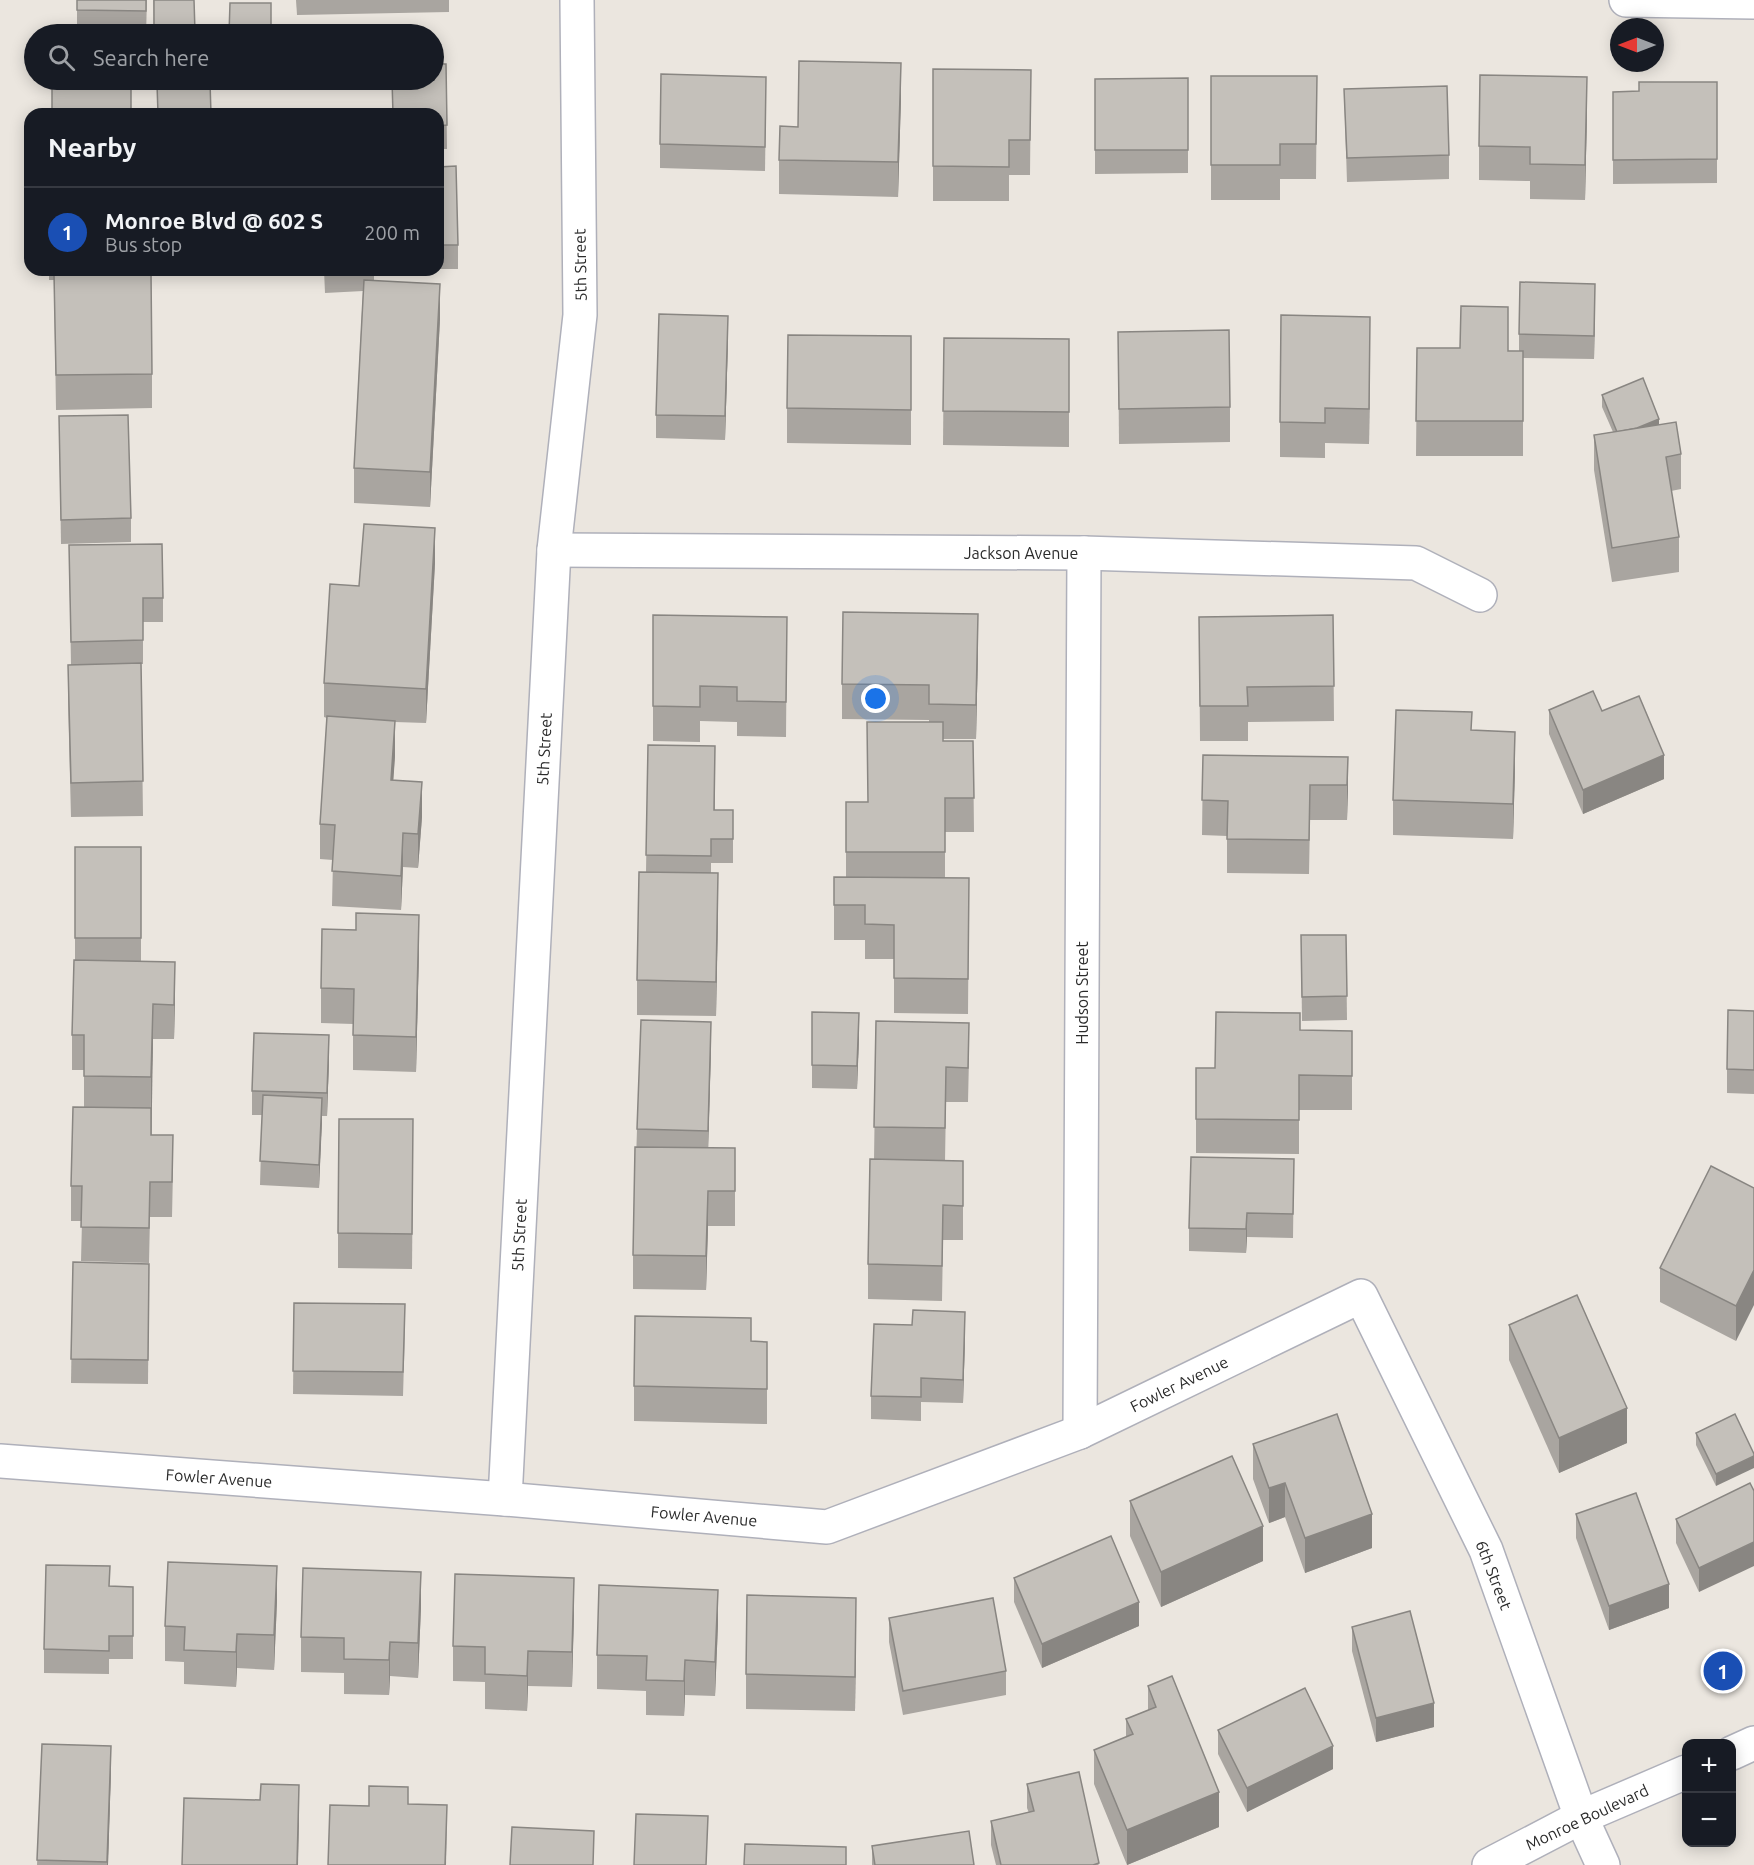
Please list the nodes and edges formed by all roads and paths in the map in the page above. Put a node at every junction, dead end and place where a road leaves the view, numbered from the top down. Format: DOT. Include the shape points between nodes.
graph roads {
  1 [pos="577,0"];
  2 [pos="1626,0"];
  3 [pos="1754,2"];
  4 [pos="554,550"];
  5 [pos="1084,554"];
  6 [pos="1480,595"];
  7 [pos="1361,1296"];
  8 [pos="1080,1432"];
  9 [pos="0,1461"];
  10 [pos="505,1499"];
  11 [pos="1754,1743"];
  12 [pos="1736,1751"];
  13 [pos="1682,1774"];
  14 [pos="1581,1817"];
  15 [pos="1489,1865"];
  16 [pos="1603,1865"];
  1 -- 4 [label="street, 5th Street" via="580,315"];
  2 -- 3 [label="street"];
  4 -- 5 [label="street, Jackson Avenue"];
  4 -- 10 [label="street, 5th Street"];
  5 -- 6 [label="street, Jackson Avenue" via="1416,563"];
  5 -- 8 [label="street, Hudson Street"];
  7 -- 8 [label="street, Fowler Avenue"];
  7 -- 14 [label="street, 6th Street" via="1486,1550"];
  8 -- 10 [label="street, Fowler Avenue" via="827,1527"];
  9 -- 10 [label="street, Fowler Avenue"];
  11 -- 12 [label="street"];
  13 -- 14 [label="street, Monroe Boulevard"];
  14 -- 15 [label="street, Monroe Boulevard"];
  14 -- 16 [label="street, 6th Street"];
}
